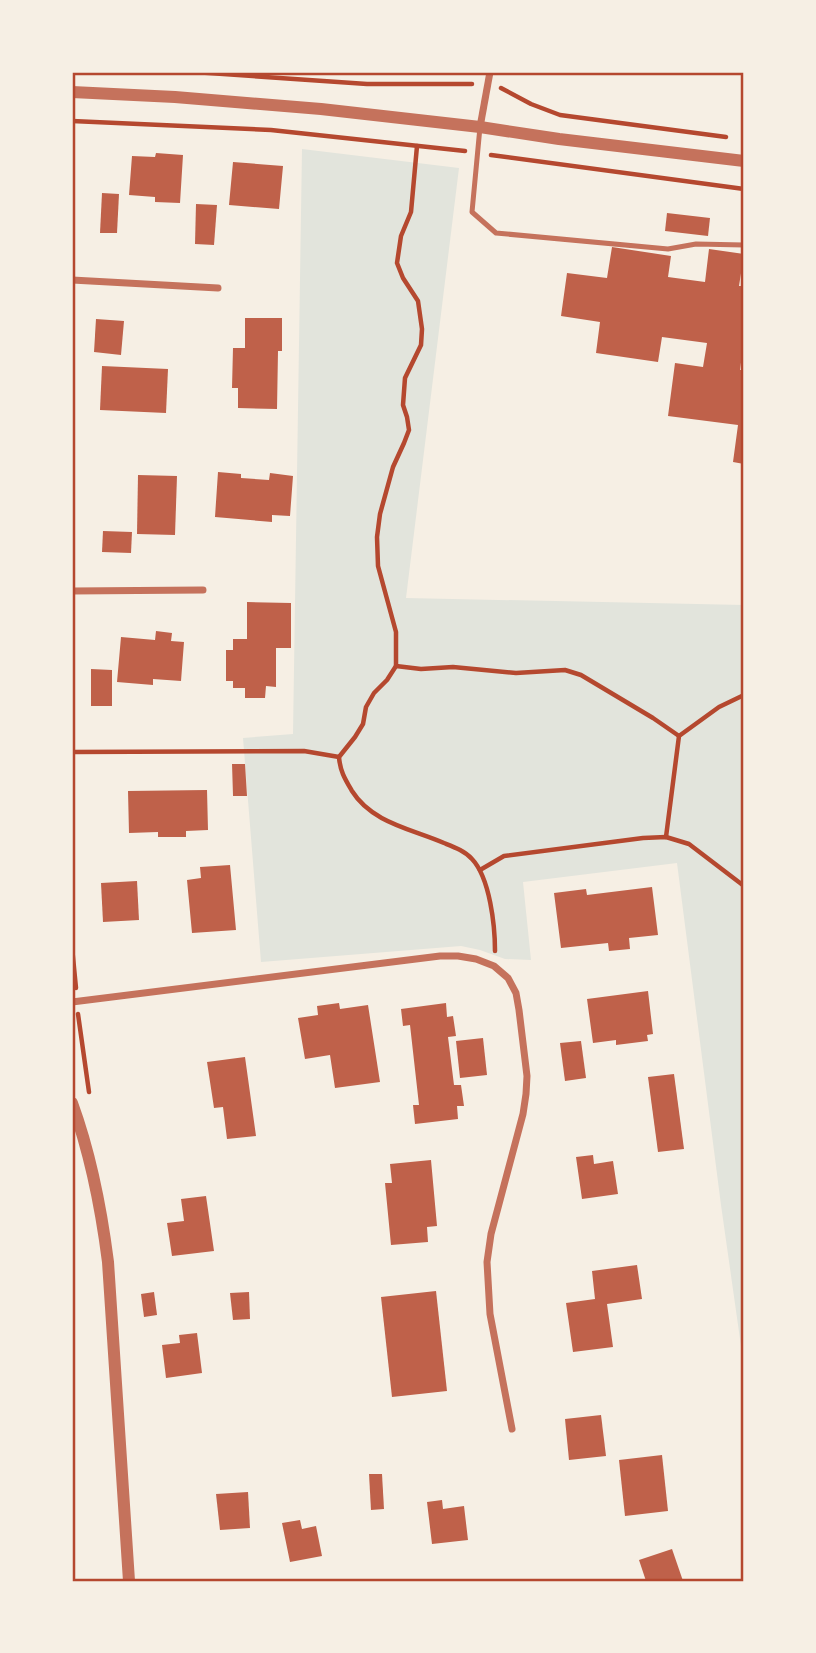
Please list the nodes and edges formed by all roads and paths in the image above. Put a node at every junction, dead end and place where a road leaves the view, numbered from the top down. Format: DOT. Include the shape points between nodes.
graph roads {
  1 [pos="490,72"];
  2 [pos="72,92"];
  3 [pos="72,121"];
  4 [pos="480,127"];
  5 [pos="416,146"];
  6 [pos="478,153"];
  7 [pos="744,161"];
  8 [pos="744,190"];
  9 [pos="744,245"];
  10 [pos="72,279"];
  11 [pos="218,288"];
  12 [pos="203,590"];
  13 [pos="72,591"];
  14 [pos="396,666"];
  15 [pos="744,695"];
  16 [pos="679,736"];
  17 [pos="72,752"];
  18 [pos="339,757"];
  19 [pos="666,837"];
  20 [pos="480,870"];
  21 [pos="744,886"];
  22 [pos="494,966"];
  23 [pos="72,1002"];
  24 [pos="72,1104"];
  25 [pos="512,1429"];
  26 [pos="130,1581"];
  1 -- 4 [label="street"];
  2 -- 4 [label="street" via="321,109"];
  3 -- 5 [label="path" via="271,130"];
  4 -- 6 [label="lane"];
  4 -- 7 [label="street"];
  5 -- 6 [label="path"];
  5 -- 14 [label="path" via="411,212 397,263 418,301 421,345 405,379 408,430 393,467 377,537 379,566 397,632"];
  6 -- 8 [label="path"];
  6 -- 9 [label="lane" via="472,212 496,233 668,249 696,244"];
  10 -- 11 [label="street"];
  12 -- 13 [label="street"];
  14 -- 16 [label="path" via="516,673 565,670"];
  14 -- 18 [label="path" via="374,693 363,724"];
  15 -- 16 [label="path"];
  16 -- 19 [label="path"];
  17 -- 18 [label="path" via="304,751"];
  18 -- 20 [label="path" via="347,783 370,810 406,830 457,848"];
  19 -- 20 [label="path" via="504,856"];
  19 -- 21 [label="path" via="689,844"];
  20 -- 22 [label="path" via="495,939"];
  22 -- 23 [label="street" via="476,959 440,956"];
  22 -- 25 [label="street" via="516,993 527,1076 523,1114 487,1262 490,1314"];
  24 -- 26 [label="street" via="93,1170 108,1262"];
}
